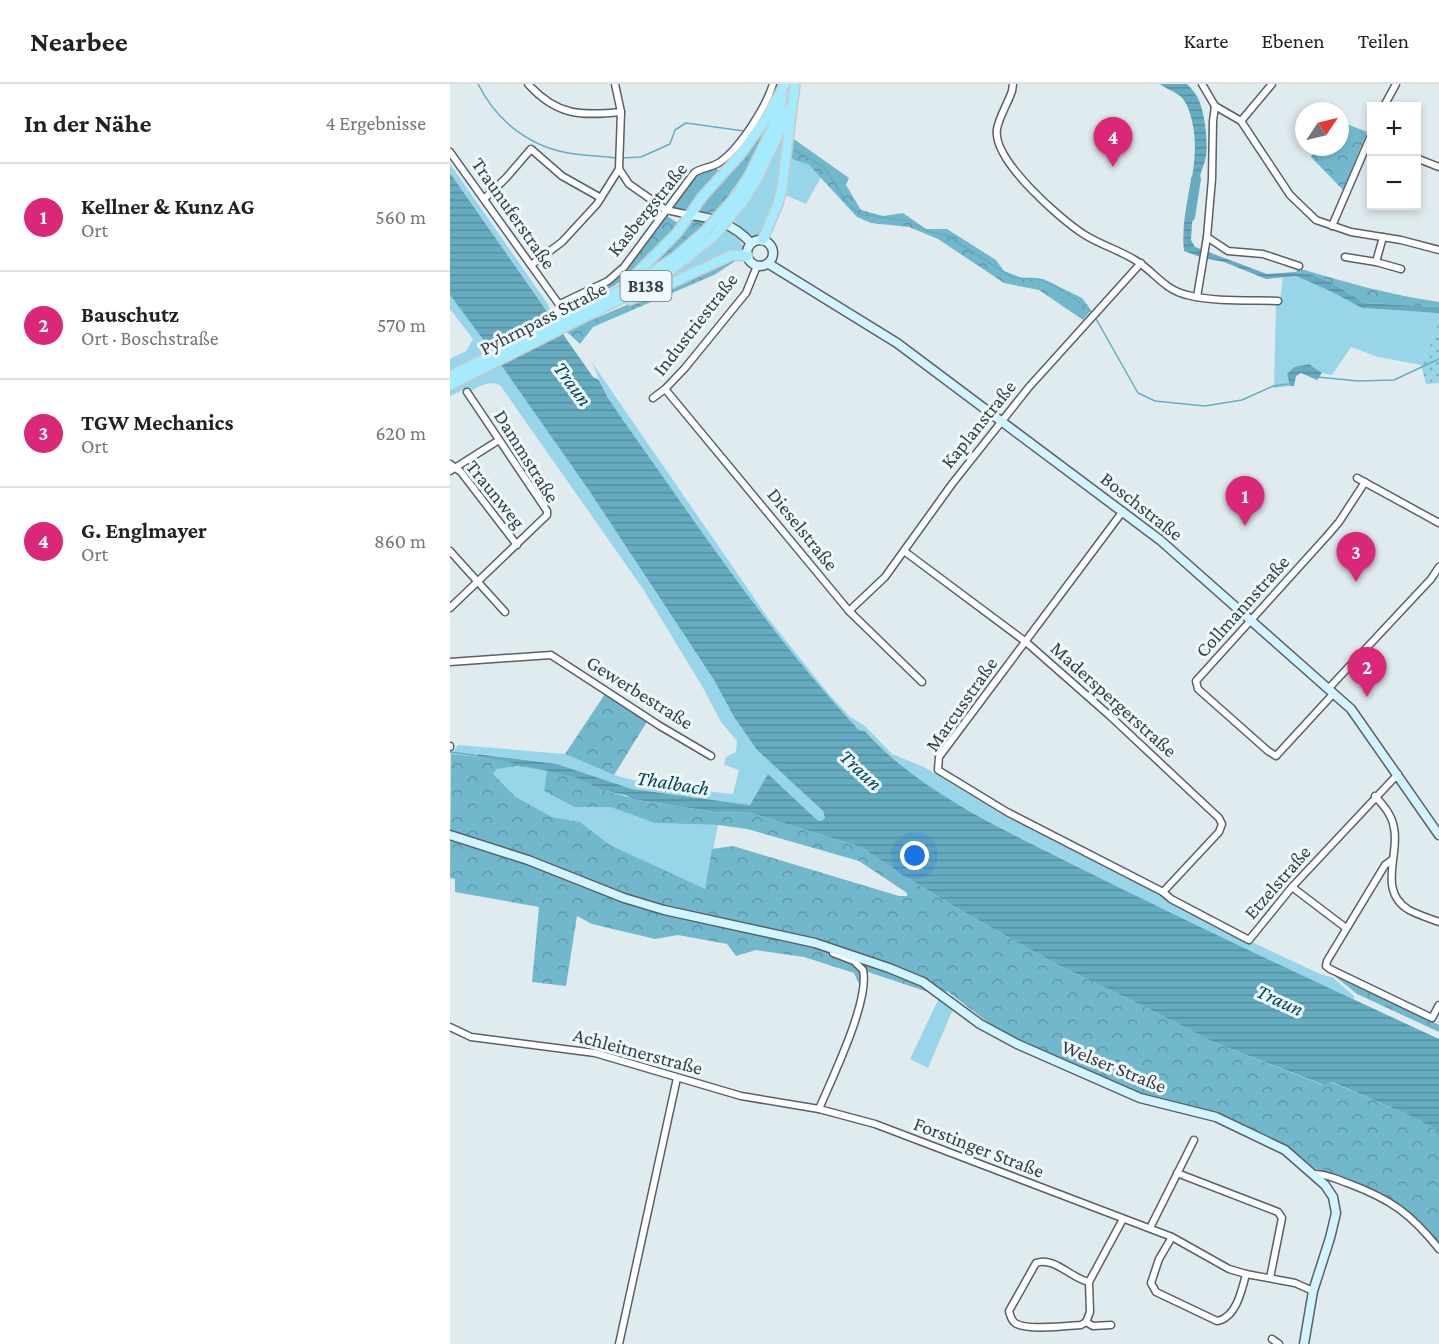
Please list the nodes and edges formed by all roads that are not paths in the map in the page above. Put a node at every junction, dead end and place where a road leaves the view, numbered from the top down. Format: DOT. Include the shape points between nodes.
graph roads {
  1 [pos="528,84"];
  2 [pos="615,84"];
  3 [pos="773,84"];
  4 [pos="785,84"];
  5 [pos="795,84"];
  6 [pos="1013,84"];
  7 [pos="1202,84"];
  8 [pos="1272,84"];
  9 [pos="1396,84"];
  10 [pos="1385,102"];
  11 [pos="1215,106"];
  12 [pos="621,112"];
  13 [pos="1241,121"];
  14 [pos="1367,146"];
  15 [pos="450,152"];
  16 [pos="1421,160"];
  17 [pos="1439,167"];
  18 [pos="619,169"];
  19 [pos="754,176"];
  20 [pos="485,198"];
  21 [pos="601,198"];
  22 [pos="666,210"];
  23 [pos="690,215"];
  24 [pos="1332,226"];
  25 [pos="709,234"];
  26 [pos="1206,237"];
  27 [pos="1383,237"];
  28 [pos="763,239"];
  29 [pos="751,243"];
  30 [pos="1439,250"];
  31 [pos="747,256"];
  32 [pos="1345,257"];
  33 [pos="1376,262"];
  34 [pos="1141,263"];
  35 [pos="769,264"];
  36 [pos="531,265"];
  37 [pos="757,266"];
  38 [pos="1299,266"];
  39 [pos="1401,269"];
  40 [pos="618,291"];
  41 [pos="581,293"];
  42 [pos="1197,297"];
  43 [pos="1278,301"];
  44 [pos="588,316"];
  45 [pos="571,320"];
  46 [pos="481,365"];
  47 [pos="450,376"];
  48 [pos="450,385"];
  49 [pos="665,389"];
  50 [pos="467,392"];
  51 [pos="653,398"];
  52 [pos="1002,421"];
  53 [pos="499,440"];
  54 [pos="452,467"];
  55 [pos="1357,478"];
  56 [pos="1365,482"];
  57 [pos="1123,511"];
  58 [pos="1439,523"];
  59 [pos="517,545"];
  60 [pos="450,551"];
  61 [pos="904,551"];
  62 [pos="1439,567"];
  63 [pos="478,583"];
  64 [pos="450,608"];
  65 [pos="849,611"];
  66 [pos="505,612"];
  67 [pos="1252,620"];
  68 [pos="1026,642"];
  69 [pos="450,662"];
  70 [pos="922,682"];
  71 [pos="1332,691"];
  72 [pos="711,756"];
  73 [pos="1398,774"];
  74 [pos="1375,796"];
  75 [pos="450,835"];
  76 [pos="1439,835"];
  77 [pos="1392,860"];
  78 [pos="1293,887"];
  79 [pos="1163,891"];
  80 [pos="1439,922"];
  81 [pos="1346,928"];
  82 [pos="815,943"];
  83 [pos="1439,1005"];
  84 [pos="450,1027"];
  85 [pos="677,1078"];
  86 [pos="819,1109"];
  87 [pos="1194,1140"];
  88 [pos="1178,1173"];
  89 [pos="1315,1174"];
  90 [pos="1123,1219"];
  91 [pos="1150,1228"];
  92 [pos="1172,1237"];
  93 [pos="1439,1249"];
  94 [pos="1246,1274"];
  95 [pos="1270,1278"];
  96 [pos="1089,1282"];
  97 [pos="1313,1291"];
  98 [pos="1089,1314"];
  99 [pos="1086,1322"];
  100 [pos="1100,1324"];
  101 [pos="1112,1324"];
  102 [pos="1272,1339"];
  103 [pos="619,1344"];
  104 [pos="1279,1344"];
  105 [pos="1304,1344"];
  1 -- 12 [label="street" via="541,98 562,110 583,114"];
  2 -- 12 [label="street"];
  3 -- 22 [label="street, Kasbergstraße" via="746,135 721,162 694,173"];
  4 -- 19 [label="main road, Pyhrnpass Straße / B138"];
  4 -- 23 [label="main road" via="753,138"];
  5 -- 19 [label="main road, Pyhrnpass Straße / B138" via="784,122"];
  5 -- 28 [label="main road" via="782,188"];
  6 -- 34 [label="street" via="997,130 1005,156 1040,199 1069,224 1106,248"];
  7 -- 11 [label="street"];
  8 -- 13 [label="street"];
  9 -- 10 [label="street"];
  11 -- 13 [label="street"];
  11 -- 26 [label="street"];
  12 -- 18 [label="street"];
  13 -- 24 [label="street" via="1290,195 1316,220"];
  14 -- 24 [label="street"];
  15 -- 20 [label="street, Traunuferstraße"];
  16 -- 17 [label="street"];
  18 -- 21 [label="street"];
  18 -- 22 [label="street" via="629,184"];
  19 -- 25 [label="main road, Pyhrnpass Straße / B138, bridge"];
  20 -- 21 [label="street" via="531,149 562,176"];
  20 -- 36 [label="street, Traunuferstraße"];
  21 -- 36 [label="street" via="562,243"];
  22 -- 23 [label="street"];
  22 -- 41 [label="street, Kasbergstraße" via="624,267 608,281"];
  23 -- 29 [label="main road" via="722,221"];
  23 -- 40 [label="main road" via="662,251"];
  24 -- 27 [label="street"];
  25 -- 40 [label="main road, Pyhrnpass Straße / B138"];
  25 -- 44 [label="main road, Pyhrnpass Straße / B138" via="658,280"];
  26 -- 38 [label="street" via="1228,251 1263,254"];
  26 -- 42 [label="street"];
  27 -- 30 [label="street"];
  27 -- 33 [label="street"];
  28 -- 29 [label="main road"];
  28 -- 35 [label="main road" via="774,251"];
  29 -- 31 [label="main road"];
  31 -- 37 [label="main road"];
  31 -- 44 [label="main road" via="732,255"];
  32 -- 33 [label="street"];
  33 -- 39 [label="street"];
  34 -- 42 [label="street" via="1171,290"];
  34 -- 52 [label="street, Kaplanstraße"];
  35 -- 37 [label="main road"];
  35 -- 52 [label="main road, Boschstraße" via="897,344"];
  36 -- 41 [label="street, Traunuferstraße" via="558,303"];
  37 -- 49 [label="street, Industriestraße" via="746,294"];
  40 -- 45 [label="main road, Pyhrnpass Straße / B138"];
  42 -- 43 [label="street"];
  44 -- 45 [label="main road, Pyhrnpass Straße / B138"];
  45 -- 46 [label="main road, Pyhrnpass Straße / B138"];
  46 -- 47 [label="main road, Pyhrnpass Straße / B138"];
  46 -- 48 [label="main road, Pyhrnpass Straße / B138"];
  49 -- 51 [label="street, Industriestraße"];
  49 -- 65 [label="street, Dieselstraße"];
  50 -- 53 [label="street, Dammstraße"];
  52 -- 57 [label="main road, Boschstraße"];
  52 -- 61 [label="street, Kaplanstraße"];
  53 -- 54 [label="street"];
  53 -- 59 [label="street, Dammstraße" via="547,511"];
  54 -- 59 [label="street, Traunweg" via="461,472"];
  55 -- 56 [label="street"];
  56 -- 58 [label="street"];
  56 -- 67 [label="street, Collmannstraße" via="1339,522"];
  57 -- 67 [label="main road, Boschstraße"];
  57 -- 68 [label="street, Marcusstraße"];
  59 -- 63 [label="street, Dammstraße"];
  60 -- 63 [label="street"];
  61 -- 65 [label="street, Kaplanstraße" via="885,577"];
  61 -- 68 [label="street, Maderspergerstraße"];
  62 -- 71 [label="street"];
  63 -- 64 [label="street, Dammstraße"];
  63 -- 66 [label="street"];
  65 -- 70 [label="street, Dieselstraße"];
  67 -- 71 [label="main road, Boschstraße"];
  67 -- 71 [label="street, Collmannstraße" via="1196,681 1198,689 1250,736 1276,756"];
  68 -- 79 [label="street, Maderspergerstraße" via="1219,818 1219,832"];
  68 -- 79 [label="street, Marcusstraße" via="966,716 939,757 938,770 1007,812"];
  69 -- 72 [label="street, Gewerbestraße" via="551,655"];
  71 -- 73 [label="main road, Boschstraße" via="1352,709"];
  73 -- 74 [label="street, Etzelstraße"];
  73 -- 76 [label="main road, Boschstraße"];
  74 -- 77 [label="street" via="1389,812 1394,826"];
  74 -- 78 [label="street, Etzelstraße"];
  75 -- 82 [label="main road, Welser Straße" via="664,910"];
  77 -- 80 [label="street" via="1392,886 1402,904"];
  77 -- 81 [label="street"];
  78 -- 79 [label="street, Etzelstraße" via="1250,940 1171,899"];
  78 -- 81 [label="street"];
  81 -- 83 [label="street" via="1326,966 1432,1018"];
  82 -- 86 [label="street" via="854,962 865,978 848,1041"];
  82 -- 89 [label="main road, Welser Straße" via="923,982 996,1034 1140,1098 1229,1122 1285,1150"];
  84 -- 85 [label="street, Achleitnerstraße" via="471,1037 595,1053"];
  85 -- 86 [label="street, Achleitnerstraße" via="741,1096"];
  85 -- 103 [label="street"];
  86 -- 90 [label="street, Forstinger Straße" via="875,1124"];
  87 -- 88 [label="street"];
  88 -- 91 [label="street"];
  88 -- 95 [label="street" via="1278,1212 1282,1218"];
  89 -- 93 [label="street" via="1372,1192 1394,1204"];
  89 -- 97 [label="main road, Welser Straße" via="1329,1191 1336,1213"];
  90 -- 91 [label="street, Forstinger Straße"];
  90 -- 96 [label="street"];
  91 -- 92 [label="street, Forstinger Straße"];
  92 -- 94 [label="street, Forstinger Straße" via="1229,1269"];
  92 -- 94 [label="street" via="1154,1272 1151,1283 1156,1292 1217,1321 1224,1320 1241,1294"];
  94 -- 95 [label="street, Forstinger Straße"];
  95 -- 97 [label="street, Forstinger Straße"];
  96 -- 98 [label="street"];
  96 -- 99 [label="street" via="1049,1262 1036,1263 1010,1311 1015,1324 1026,1326"];
  97 -- 105 [label="main road, Welser Straße"];
  98 -- 99 [label="street"];
  98 -- 100 [label="street"];
  99 -- 100 [label="street"];
  100 -- 101 [label="street"];
  102 -- 104 [label="street"];
}
